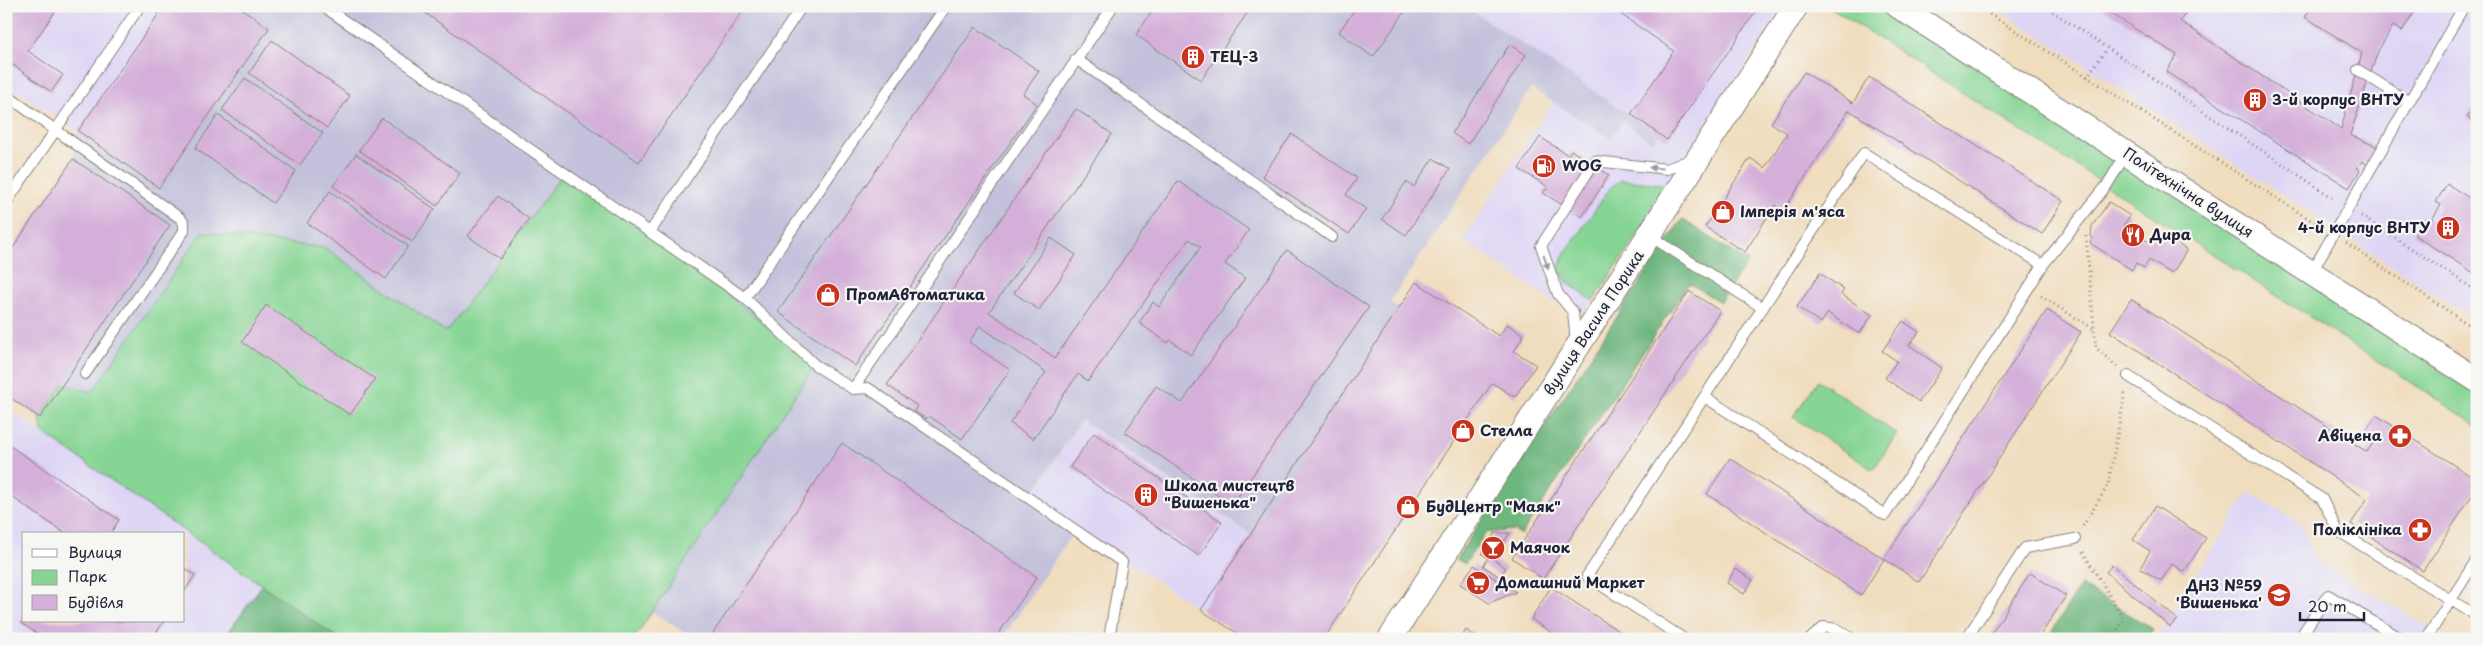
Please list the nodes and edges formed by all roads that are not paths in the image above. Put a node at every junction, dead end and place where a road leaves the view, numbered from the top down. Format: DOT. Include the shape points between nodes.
graph roads {
  1 [pos="140,6"];
  2 [pos="323,6"];
  3 [pos="802,6"];
  4 [pos="946,6"];
  5 [pos="1113,6"];
  6 [pos="1796,6"];
  7 [pos="1898,6"];
  8 [pos="2464,6"];
  9 [pos="1076,60"];
  10 [pos="2358,70"];
  11 [pos="6,96"];
  12 [pos="2409,102"];
  13 [pos="56,130"];
  14 [pos="2126,154"];
  15 [pos="1702,155"];
  16 [pos="6,203"];
  17 [pos="650,232"];
  18 [pos="1650,236"];
  19 [pos="1332,237"];
  20 [pos="2043,265"];
  21 [pos="2310,273"];
  22 [pos="745,298"];
  23 [pos="1763,308"];
  24 [pos="1576,350"];
  25 [pos="85,374"];
  26 [pos="2128,376"];
  27 [pos="2477,380"];
  28 [pos="853,389"];
  29 [pos="1705,397"];
  30 [pos="2075,539"];
  31 [pos="2477,559"];
  32 [pos="2451,599"];
  33 [pos="2477,616"];
  34 [pos="1109,639"];
  35 [pos="1390,639"];
  36 [pos="1684,639"];
  37 [pos="1810,639"];
  38 [pos="1852,639"];
  39 [pos="1966,639"];
  40 [pos="2300,639"];
  41 [pos="2402,639"];
  42 [pos="2426,639"];
  1 -- 13 [label="lane"];
  2 -- 17 [label="lane"];
  3 -- 17 [label="lane"];
  4 -- 22 [label="lane"];
  5 -- 9 [label="lane"];
  6 -- 15 [label="street, вулиця Василя Порика"];
  7 -- 14 [label="street, Політехнічна вулиця"];
  8 -- 12 [label="lane"];
  9 -- 19 [label="lane"];
  9 -- 28 [label="lane"];
  10 -- 12 [label="lane"];
  11 -- 13 [label="lane"];
  12 -- 21 [label="lane"];
  13 -- 16 [label="lane"];
  13 -- 25 [label="lane" via="184,223 184,231"];
  14 -- 20 [label="lane" via="2107,185"];
  14 -- 21 [label="street, Політехнічна вулиця"];
  15 -- 18 [label="street, вулиця Василя Порика"];
  15 -- 24 [label="lane, one-way" via="1667,169 1595,161 1540,246 1558,294 1573,312"];
  17 -- 22 [label="lane"];
  18 -- 23 [label="lane"];
  18 -- 24 [label="street, вулиця Василя Порика"];
  20 -- 23 [label="lane" via="1864,153"];
  20 -- 29 [label="lane" via="1885,515"];
  21 -- 27 [label="street, Політехнічна вулиця"];
  22 -- 28 [label="lane" via="815,366"];
  23 -- 29 [label="lane"];
  24 -- 35 [label="street, вулиця Василя Порика"];
  26 -- 32 [label="lane" via="2322,499 2338,531"];
  28 -- 34 [label="lane" via="868,388 1122,562"];
  29 -- 36 [label="lane" via="1587,576"];
  30 -- 39 [label="lane" via="2025,548"];
  31 -- 32 [label="lane"];
  32 -- 33 [label="lane"];
  32 -- 42 [label="lane"];
  37 -- 38 [label="lane" via="1824,627 1837,629"];
  40 -- 41 [label="lane" via="2328,595"];
}
